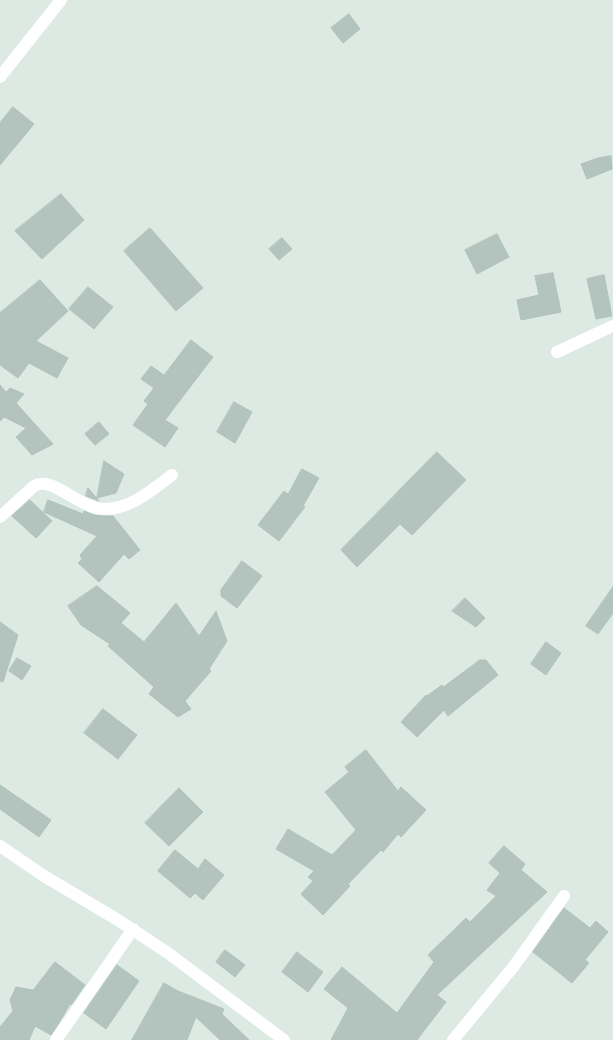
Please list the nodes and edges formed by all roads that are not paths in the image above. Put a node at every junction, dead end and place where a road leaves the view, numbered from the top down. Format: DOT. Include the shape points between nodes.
graph roads {
  1 [pos="60,0"];
  2 [pos="0,77"];
  3 [pos="613,326"];
  4 [pos="557,352"];
  5 [pos="172,475"];
  6 [pos="0,517"];
  7 [pos="0,846"];
  8 [pos="564,896"];
  9 [pos="133,929"];
  10 [pos="56,1040"];
  11 [pos="284,1040"];
  12 [pos="454,1040"];
  1 -- 2 [label="street"];
  3 -- 4 [label="street"];
  5 -- 6 [label="street" via="146,495 132,502 104,509 85,504 50,484 39,483"];
  7 -- 9 [label="street" via="44,876"];
  8 -- 12 [label="street" via="514,966"];
  9 -- 10 [label="street"];
  9 -- 11 [label="street"];
}
